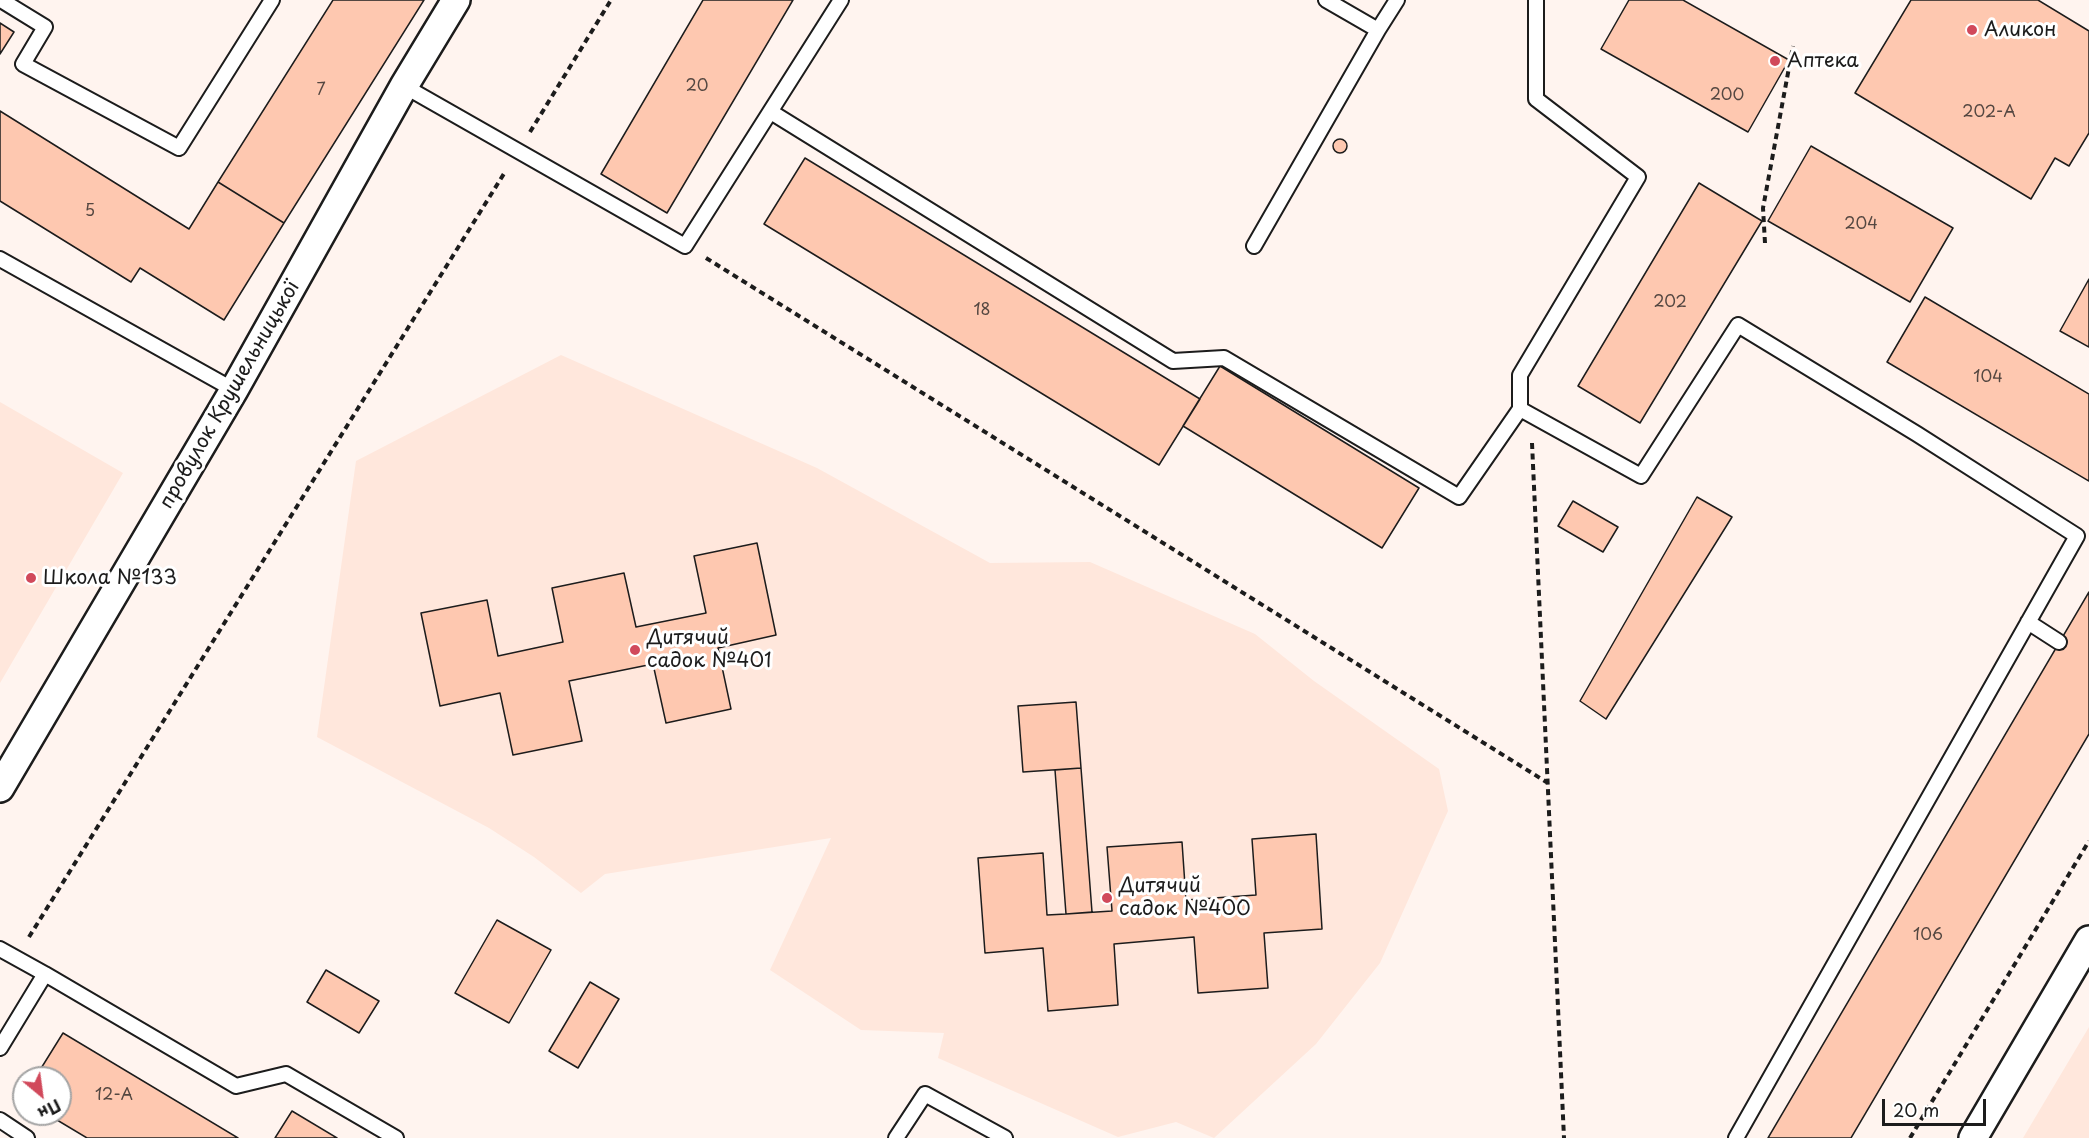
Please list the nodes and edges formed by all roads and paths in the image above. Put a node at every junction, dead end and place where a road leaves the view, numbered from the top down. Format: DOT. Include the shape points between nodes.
graph roads {
  1 [pos="1,0"];
  2 [pos="272,0"];
  3 [pos="456,0"];
  4 [pos="611,0"];
  5 [pos="841,0"];
  6 [pos="1326,0"];
  7 [pos="1397,0"];
  8 [pos="1536,0"];
  9 [pos="1378,30"];
  10 [pos="1793,46"];
  11 [pos="404,86"];
  12 [pos="771,112"];
  13 [pos="518,151"];
  14 [pos="1765,243"];
  15 [pos="685,246"];
  16 [pos="1254,246"];
  17 [pos="0,259"];
  18 [pos="234,390"];
  19 [pos="1525,412"];
  20 [pos="2028,621"];
  21 [pos="2059,642"];
  22 [pos="1548,783"];
  23 [pos="0,788"];
  24 [pos="2089,841"];
  25 [pos="2089,940"];
  26 [pos="0,949"];
  27 [pos="16,957"];
  28 [pos="45,974"];
  29 [pos="0,1048"];
  30 [pos="0,1120"];
  31 [pos="27,1138"];
  32 [pos="396,1138"];
  33 [pos="896,1138"];
  34 [pos="1005,1138"];
  35 [pos="1564,1138"];
  36 [pos="1736,1138"];
  37 [pos="1910,1138"];
  38 [pos="1973,1138"];
  1 -- 2 [label="lane" via="45,27 23,64 179,148"];
  3 -- 11 [label="street, провулок Крушельницької"];
  4 -- 13 [label="path"];
  5 -- 12 [label="lane"];
  6 -- 9 [label="lane"];
  7 -- 9 [label="lane"];
  8 -- 19 [label="lane" via="1536,99 1638,177 1520,375"];
  9 -- 16 [label="lane"];
  10 -- 14 [label="path" via="1763,208"];
  11 -- 13 [label="lane"];
  11 -- 18 [label="street, провулок Крушельницької"];
  12 -- 15 [label="lane"];
  12 -- 19 [label="lane" via="1173,361 1224,358 1459,497"];
  13 -- 15 [label="lane"];
  13 -- 27 [label="path"];
  15 -- 22 [label="path"];
  17 -- 18 [label="lane"];
  18 -- 23 [label="street, провулок Крушельницької"];
  19 -- 20 [label="lane" via="1641,476 1738,325 2077,536"];
  19 -- 22 [label="path"];
  20 -- 21 [label="lane"];
  20 -- 36 [label="lane"];
  22 -- 35 [label="path"];
  24 -- 37 [label="path"];
  25 -- 38 [label="street"];
  26 -- 27 [label="lane"];
  27 -- 28 [label="lane"];
  28 -- 29 [label="lane"];
  28 -- 32 [label="lane" via="236,1086 286,1074"];
  30 -- 31 [label="lane"];
  33 -- 34 [label="lane" via="925,1094"];
}
